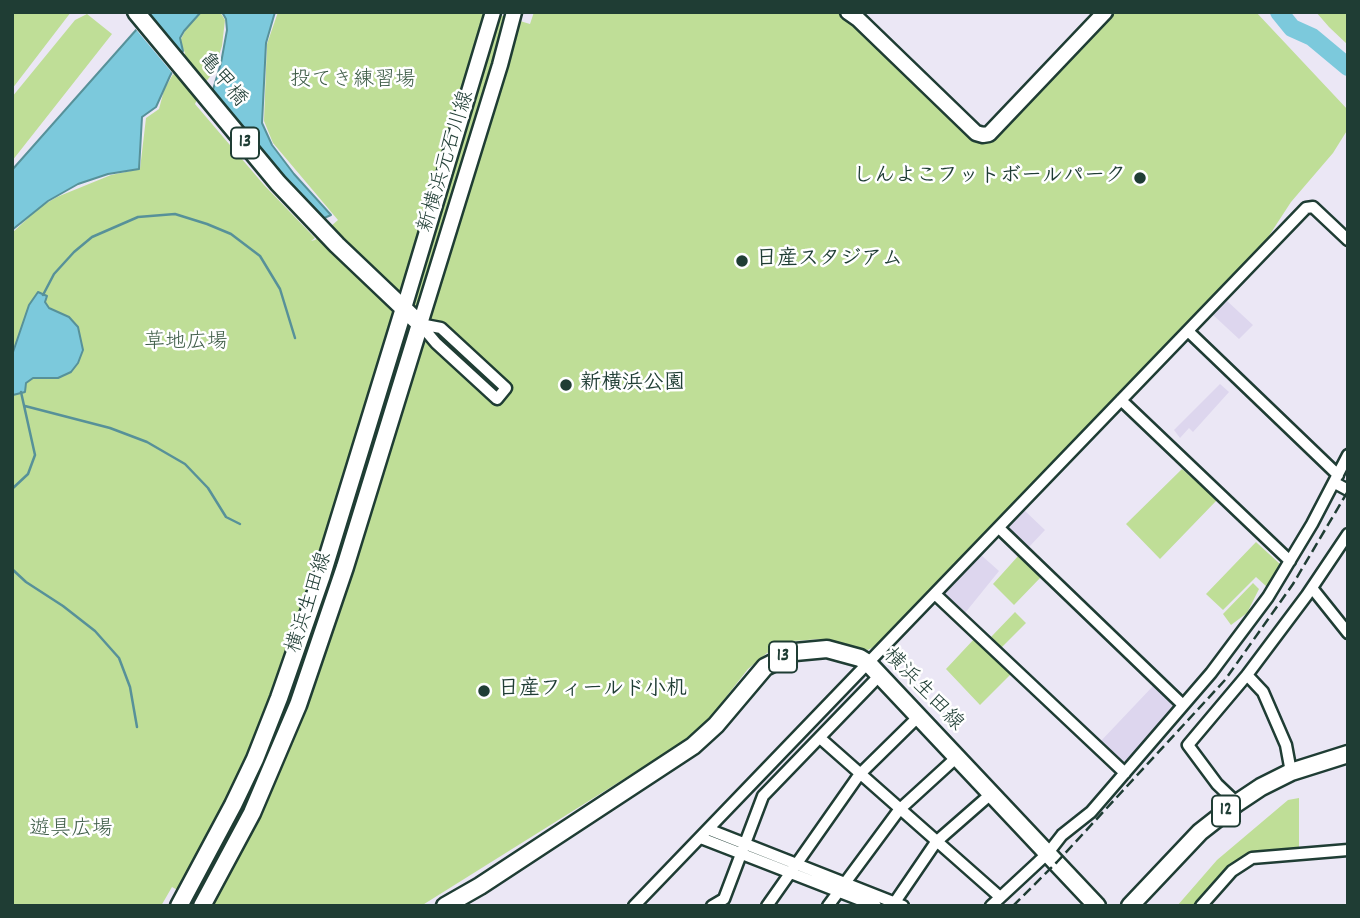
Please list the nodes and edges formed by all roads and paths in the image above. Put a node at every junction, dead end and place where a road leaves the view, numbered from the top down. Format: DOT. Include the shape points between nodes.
graph roads {
  1 [pos="136,12"];
  2 [pos="493,12"];
  3 [pos="514,12"];
  4 [pos="848,12"];
  5 [pos="1105,12"];
  6 [pos="1348,240"];
  7 [pos="404,308"];
  8 [pos="421,324"];
  9 [pos="1188,331"];
  10 [pos="1121,400"];
  11 [pos="1348,455"];
  12 [pos="1336,479"];
  13 [pos="1348,490"];
  14 [pos="999,528"];
  15 [pos="1348,534"];
  16 [pos="1290,561"];
  17 [pos="1312,588"];
  18 [pos="936,595"];
  19 [pos="1348,633"];
  20 [pos="868,663"];
  21 [pos="880,675"];
  22 [pos="1247,675"];
  23 [pos="1183,705"];
  24 [pos="919,716"];
  25 [pos="820,737"];
  26 [pos="1347,755"];
  27 [pos="957,757"];
  28 [pos="1291,772"];
  29 [pos="1125,774"];
  30 [pos="859,775"];
  31 [pos="992,793"];
  32 [pos="1237,803"];
  33 [pos="899,810"];
  34 [pos="709,830"];
  35 [pos="701,838"];
  36 [pos="936,842"];
  37 [pos="743,849"];
  38 [pos="1348,850"];
  39 [pos="1048,853"];
  40 [pos="793,868"];
  41 [pos="842,887"];
  42 [pos="1000,897"];
  43 [pos="727,902"];
  44 [pos="455,904"];
  45 [pos="897,905"];
  46 [pos="179,906"];
  47 [pos="202,906"];
  48 [pos="634,906"];
  49 [pos="712,906"];
  50 [pos="767,906"];
  51 [pos="828,906"];
  52 [pos="876,906"];
  53 [pos="991,906"];
  54 [pos="1097,906"];
  55 [pos="1130,906"];
  56 [pos="1201,906"];
  1 -- 7 [label="main road, 亀甲橋 / 13" via="278,183"];
  2 -- 7 [label="street, 新横浜元石川線"];
  3 -- 8 [label="street, 新横浜元石川線"];
  4 -- 5 [label="street" via="983,135 989,134"];
  6 -- 9 [label="street" via="1313,207 1306,208"];
  7 -- 8 [label="main road, 13"];
  7 -- 46 [label="main road, 横浜生田線" via="279,698 233,806"];
  8 -- 8 [label="street" via="441,328 506,388 497,398"];
  8 -- 47 [label="main road, 横浜生田線" via="298,705 252,813"];
  9 -- 10 [label="street"];
  9 -- 12 [label="street"];
  10 -- 14 [label="street"];
  10 -- 16 [label="street"];
  11 -- 12 [label="street"];
  12 -- 13 [label="street"];
  12 -- 16 [label="street"];
  14 -- 18 [label="street"];
  14 -- 23 [label="street"];
  15 -- 17 [label="street"];
  16 -- 23 [label="street" via="1247,626"];
  17 -- 19 [label="street"];
  17 -- 22 [label="street"];
  18 -- 20 [label="street"];
  18 -- 29 [label="street"];
  20 -- 21 [label="main road, 横浜生田線 / 13"];
  20 -- 34 [label="street"];
  20 -- 44 [label="main road, 横浜生田線 / 13" via="827,649 779,658 753,679 693,746"];
  21 -- 24 [label="main road, 横浜生田線 / 13"];
  21 -- 25 [label="street"];
  22 -- 28 [label="street" via="1263,692 1286,745"];
  22 -- 32 [label="street" via="1188,745"];
  23 -- 29 [label="street"];
  24 -- 27 [label="main road, 横浜生田線 / 13"];
  24 -- 30 [label="street"];
  25 -- 30 [label="street"];
  25 -- 37 [label="street" via="763,796"];
  26 -- 28 [label="main road, 12"];
  27 -- 31 [label="main road, 横浜生田線 / 13"];
  27 -- 33 [label="street"];
  28 -- 32 [label="main road, 12"];
  29 -- 39 [label="street"];
  30 -- 33 [label="street"];
  30 -- 40 [label="street"];
  31 -- 36 [label="street"];
  31 -- 39 [label="main road, 横浜生田線 / 13"];
  32 -- 55 [label="main road, 12" via="1200,832"];
  33 -- 36 [label="street"];
  33 -- 41 [label="street"];
  34 -- 35 [label="street"];
  34 -- 37 [label="street"];
  35 -- 37 [label="street"];
  35 -- 48 [label="street"];
  36 -- 42 [label="street"];
  36 -- 45 [label="street"];
  37 -- 40 [label="street"];
  37 -- 43 [label="street"];
  38 -- 56 [label="street" via="1252,858 1232,871"];
  39 -- 42 [label="street"];
  39 -- 54 [label="main road, 横浜生田線 / 13"];
  40 -- 41 [label="street"];
  40 -- 50 [label="street"];
  41 -- 45 [label="street"];
  41 -- 51 [label="street"];
  41 -- 52 [label="street"];
  42 -- 53 [label="street"];
  43 -- 49 [label="street"];
}
